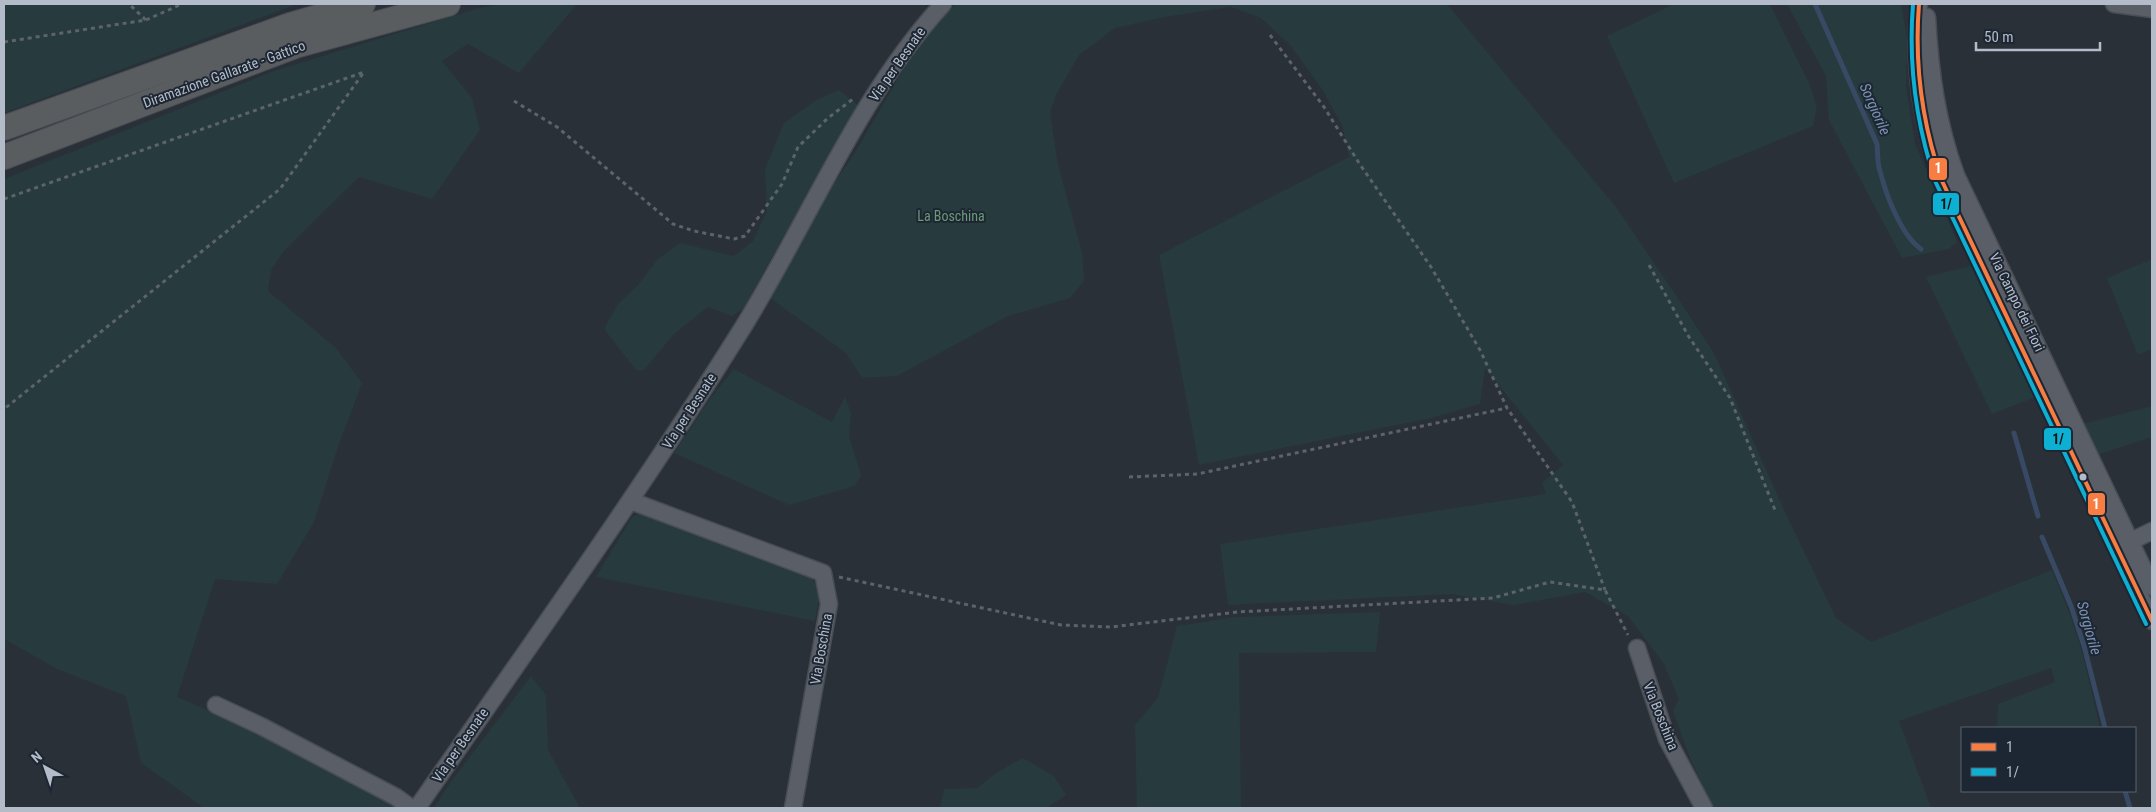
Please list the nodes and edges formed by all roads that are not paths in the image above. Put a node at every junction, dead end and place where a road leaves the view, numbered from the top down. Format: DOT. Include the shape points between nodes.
graph roads {
  1 [pos="363,4"];
  2 [pos="448,4"];
  3 [pos="943,4"];
  4 [pos="1919,4"];
  5 [pos="1926,4"];
  6 [pos="2114,4"];
  7 [pos="2152,9"];
  8 [pos="4,128"];
  9 [pos="4,157"];
  10 [pos="631,502"];
  11 [pos="2152,531"];
  12 [pos="2125,545"];
  13 [pos="2152,587"];
  14 [pos="2152,621"];
  15 [pos="1637,648"];
  16 [pos="216,705"];
  17 [pos="411,808"];
  18 [pos="416,808"];
  19 [pos="793,808"];
  20 [pos="1704,808"];
  1 -- 8 [label="highway, Diramazione Gallarate - Gattico" via="290,25"];
  2 -- 9 [label="highway, Diramazione Gallarate - Gattico" via="295,46"];
  3 -- 10 [label="street, Via per Besnate" via="923,26 874,97 742,330"];
  4 -- 12 [label="street, Via Campo dei Fiori" via="1918,93 1929,147"];
  5 -- 12 [label="street, Via Campo dei Fiori" via="1933,91 1944,142 1956,175"];
  6 -- 7 [label="street"];
  10 -- 18 [label="street, Via per Besnate"];
  10 -- 19 [label="street, Via Boschina" via="823,574 829,604"];
  11 -- 12 [label="street"];
  12 -- 13 [label="street, Via Campo dei Fiori"];
  12 -- 14 [label="street, Via Campo dei Fiori"];
  15 -- 20 [label="street, Via Boschina" via="1667,739"];
  16 -- 17 [label="street" via="396,797"];
}
